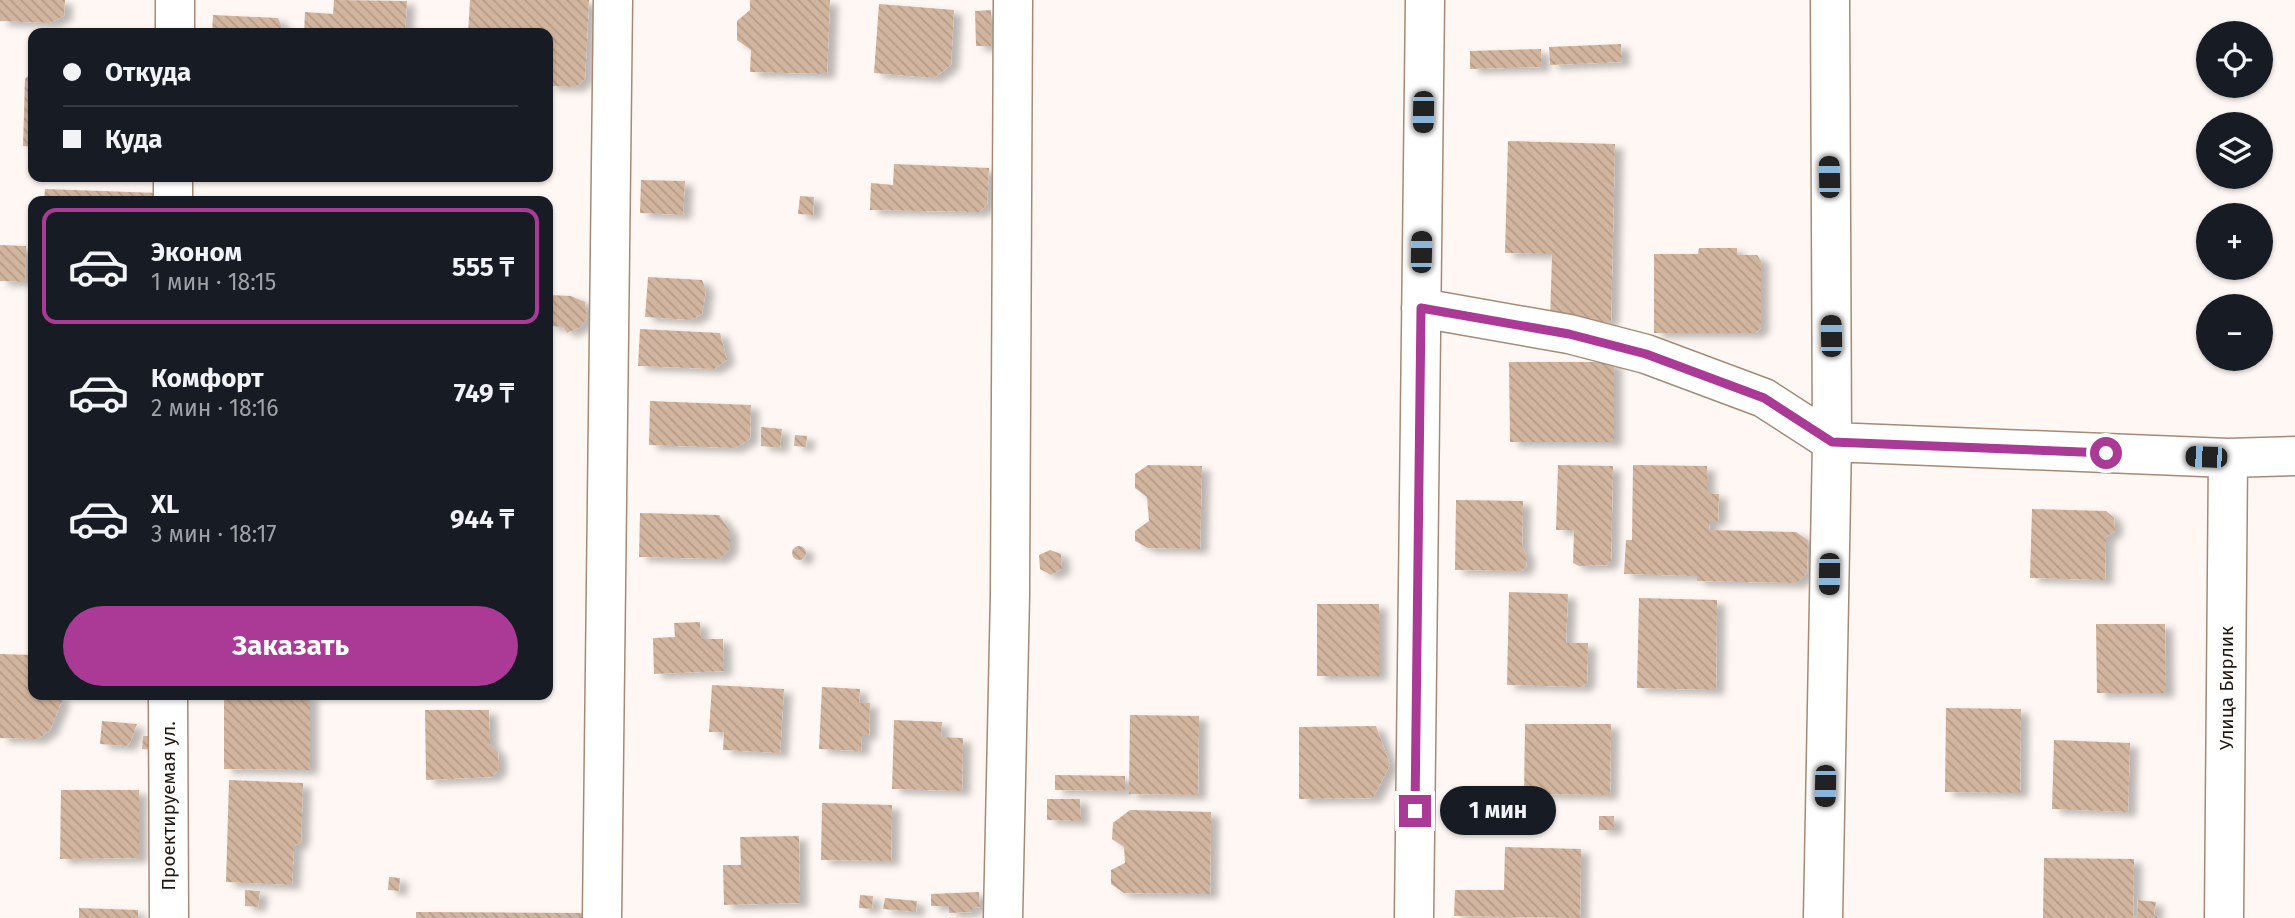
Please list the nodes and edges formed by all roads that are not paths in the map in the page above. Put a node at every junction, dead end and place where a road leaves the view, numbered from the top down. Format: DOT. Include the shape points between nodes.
graph roads {
  1 [pos="175,0"];
  2 [pos="613,0"];
  3 [pos="1013,0"];
  4 [pos="1425,0"];
  5 [pos="1830,0"];
  6 [pos="175,28"];
  7 [pos="1421,308"];
  8 [pos="1832,442"];
  9 [pos="2295,456"];
  10 [pos="2228,458"];
  11 [pos="168,700"];
  12 [pos="169,918"];
  13 [pos="602,918"];
  14 [pos="1003,918"];
  15 [pos="1414,918"];
  16 [pos="1823,918"];
  17 [pos="2224,918"];
  1 -- 6 [label="street"];
  2 -- 13 [label="street"];
  3 -- 14 [label="street"];
  4 -- 7 [label="street"];
  5 -- 8 [label="street"];
  7 -- 8 [label="street" via="1569,334 1646,354 1764,398"];
  7 -- 15 [label="street"];
  8 -- 10 [label="street"];
  8 -- 16 [label="street"];
  9 -- 10 [label="street"];
  10 -- 17 [label="street, Улица Бирлик"];
  11 -- 12 [label="street, Проектируемая ул."];
}
